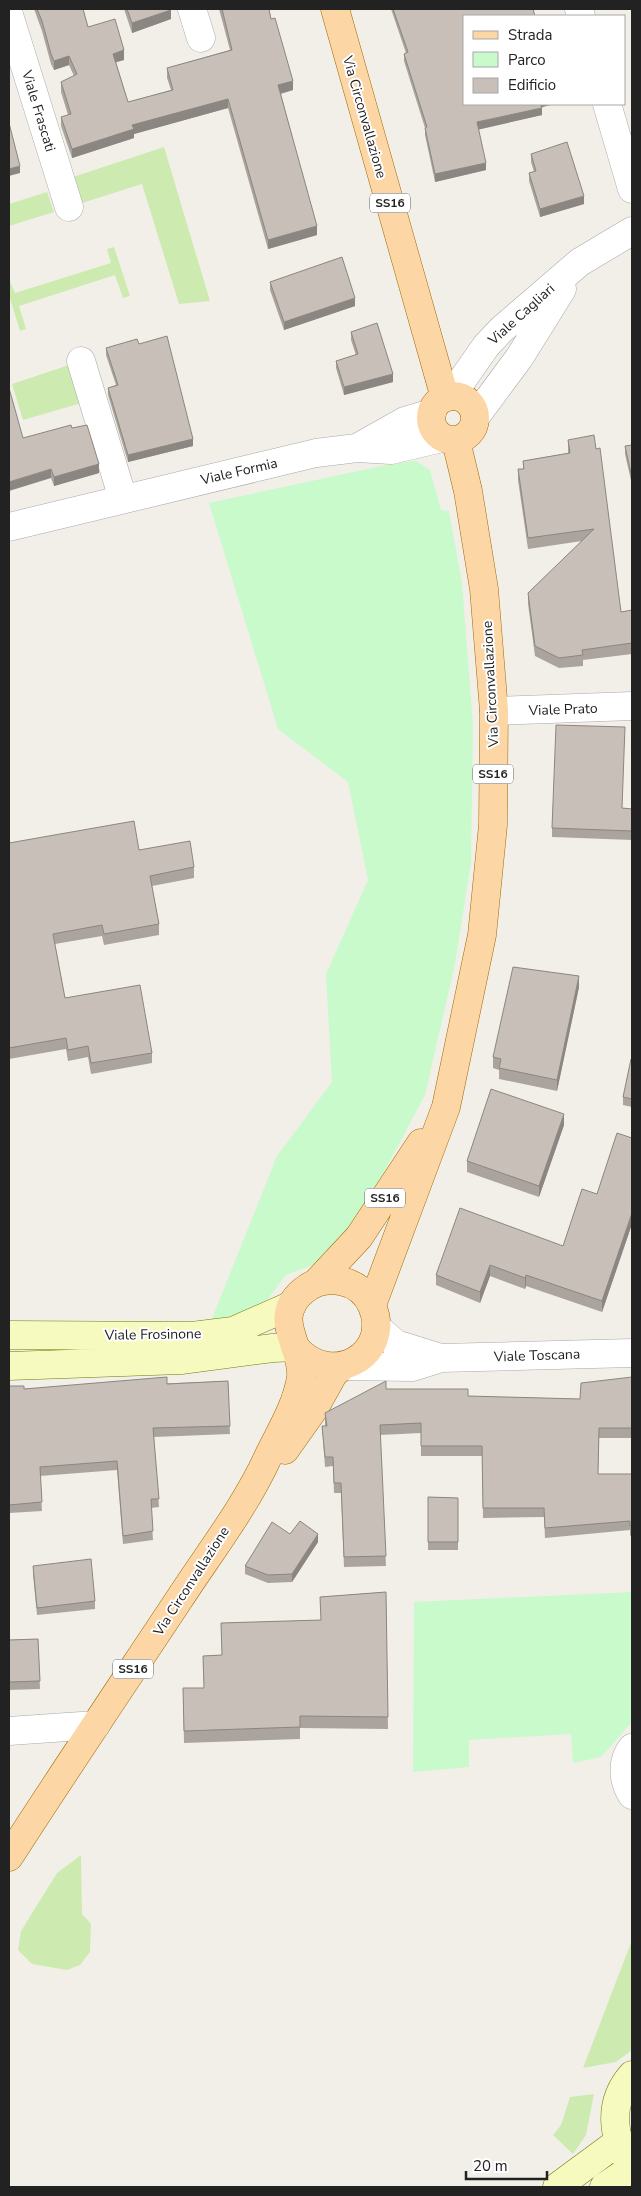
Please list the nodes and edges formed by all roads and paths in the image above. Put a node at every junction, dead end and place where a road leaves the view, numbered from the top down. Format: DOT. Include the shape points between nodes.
graph roads {
  1 [pos="192,9"];
  2 [pos="335,9"];
  3 [pos="9,15"];
  4 [pos="201,38"];
  5 [pos="607,105"];
  6 [pos="632,189"];
  7 [pos="69,207"];
  8 [pos="632,231"];
  9 [pos="580,262"];
  10 [pos="81,361"];
  11 [pos="476,416"];
  12 [pos="445,417"];
  13 [pos="123,499"];
  14 [pos="9,527"];
  15 [pos="632,706"];
  16 [pos="494,711"];
  17 [pos="446,1106"];
  18 [pos="316,1283"];
  19 [pos="292,1305"];
  20 [pos="374,1316"];
  21 [pos="9,1335"];
  22 [pos="295,1347"];
  23 [pos="632,1352"];
  24 [pos="441,1358"];
  25 [pos="9,1366"];
  26 [pos="343,1366"];
  27 [pos="257,1481"];
  28 [pos="96,1725"];
  29 [pos="9,1731"];
  30 [pos="632,1748"];
  31 [pos="632,1795"];
  32 [pos="9,1857"];
  33 [pos="632,2075"];
  34 [pos="618,2142"];
  35 [pos="632,2167"];
  36 [pos="557,2187"];
  37 [pos="604,2187"];
  1 -- 4 [label="street"];
  2 -- 12 [label="main road, Via Circonvallazione / SS16"];
  3 -- 7 [label="street, Viale Frascati"];
  5 -- 6 [label="street"];
  8 -- 9 [label="street, Viale Cagliari"];
  9 -- 11 [label="street, Viale Cagliari" via="519,358"];
  9 -- 12 [label="street, Viale Cagliari" via="486,346"];
  10 -- 13 [label="street"];
  11 -- 12 [label="main road" via="473,430 462,439"];
  12 -- 13 [label="street, Viale Formia" via="404,420 357,448 316,453"];
  12 -- 16 [label="main road, Via Circonvallazione / SS16" via="468,491 484,589"];
  13 -- 14 [label="street, Viale Formia"];
  15 -- 16 [label="street, Viale Prato"];
  16 -- 17 [label="main road, Via Circonvallazione / SS16" via="493,826 482,936"];
  17 -- 18 [label="main road, Via Circonvallazione / SS16" via="359,1238"];
  17 -- 20 [label="main road, Via Circonvallazione / SS16"];
  18 -- 19 [label="main road, Via Circonvallazione / SS16" via="302,1291"];
  18 -- 20 [label="main road" via="338,1280 348,1283 362,1292"];
  19 -- 21 [label="street, Viale Frosinone" via="233,1331 192,1336"];
  19 -- 22 [label="main road, Via Circonvallazione / SS16" via="288,1326"];
  20 -- 24 [label="street, Viale Toscana" via="396,1344"];
  20 -- 26 [label="main road, Via Circonvallazione / SS16" via="370,1348"];
  22 -- 25 [label="street, Viale Frosinone" via="181,1360"];
  22 -- 26 [label="main road" via="302,1356 321,1366"];
  22 -- 27 [label="main road, Via Circonvallazione / SS16" via="301,1376 294,1402"];
  23 -- 24 [label="street, Viale Toscana"];
  24 -- 26 [label="street, Viale Toscana" via="413,1367"];
  26 -- 27 [label="main road, Via Circonvallazione / SS16" via="334,1373 291,1444"];
  27 -- 28 [label="main road, Via Circonvallazione / SS16"];
  28 -- 29 [label="street"];
  28 -- 32 [label="main road, Via Circonvallazione / SS16"];
  30 -- 31 [label="street" via="625,1765 625,1779"];
  33 -- 34 [label="street" via="617,2101 614,2122"];
  34 -- 35 [label="street"];
  34 -- 36 [label="street"];
  35 -- 37 [label="street"];
}
